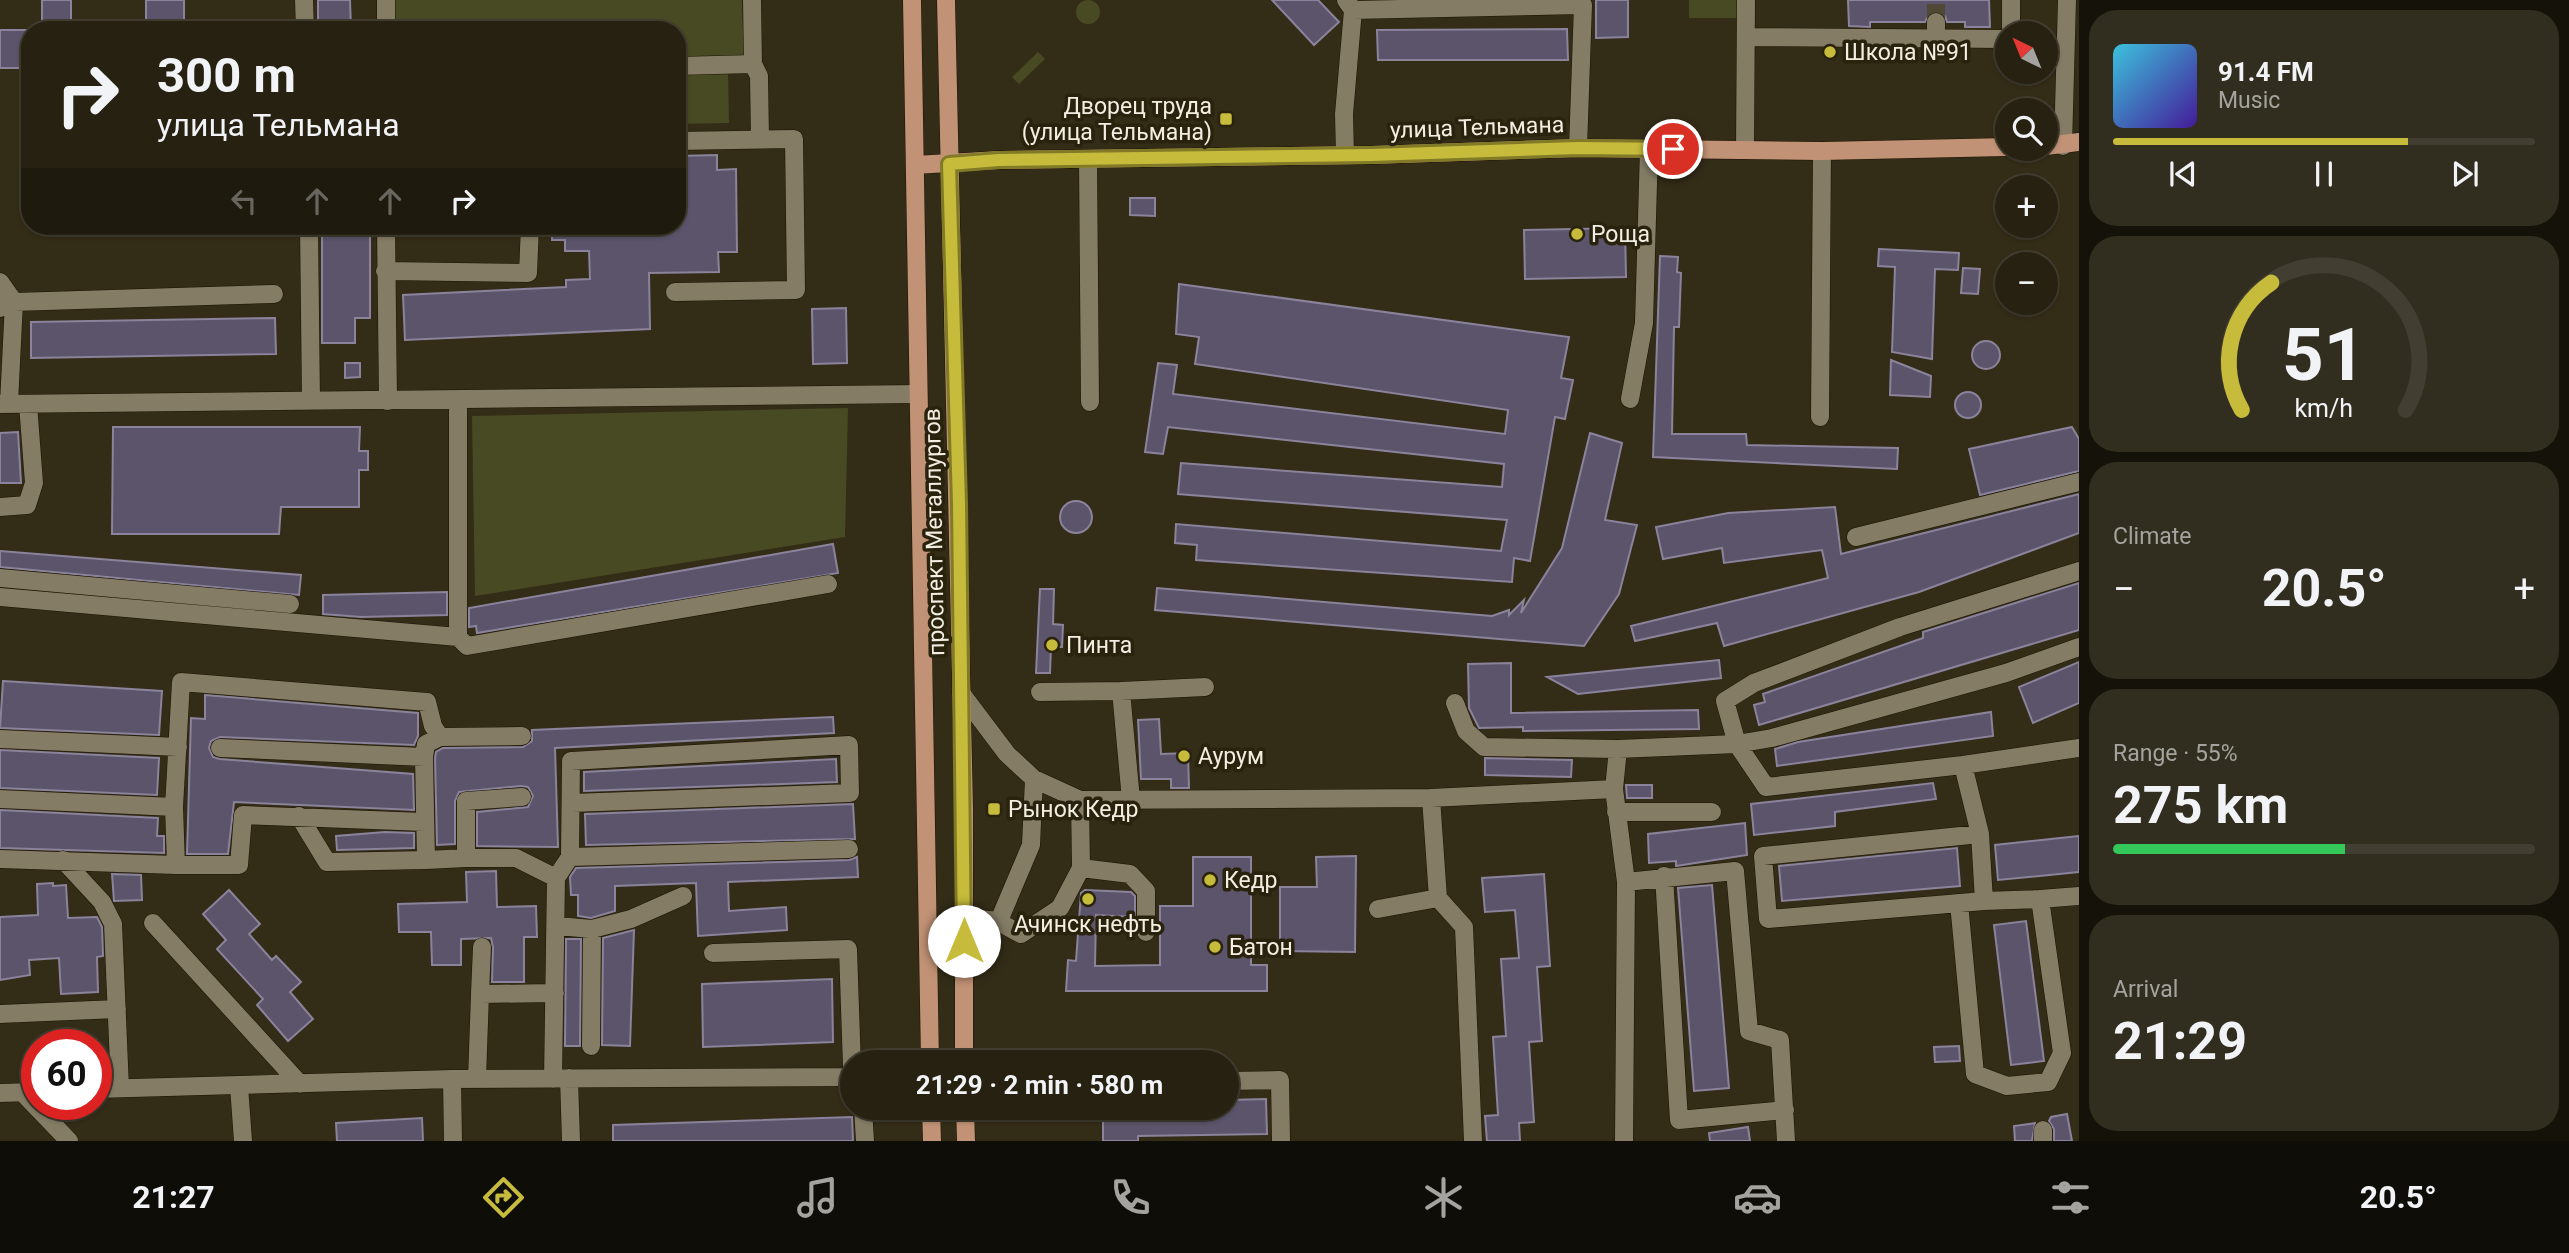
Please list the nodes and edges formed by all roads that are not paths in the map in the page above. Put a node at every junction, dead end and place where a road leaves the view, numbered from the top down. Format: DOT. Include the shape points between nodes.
graph roads {
  1 [pos="304,0"];
  2 [pos="386,0"];
  3 [pos="752,0"];
  4 [pos="912,0"];
  5 [pos="946,0"];
  6 [pos="1746,0"];
  7 [pos="2011,0"];
  8 [pos="2067,0"];
  9 [pos="1583,3"];
  10 [pos="1349,5"];
  11 [pos="305,21"];
  12 [pos="386,21"];
  13 [pos="2011,21"];
  14 [pos="1747,37"];
  15 [pos="1995,38"];
  16 [pos="753,64"];
  17 [pos="686,66"];
  18 [pos="760,139"];
  19 [pos="686,141"];
  20 [pos="2063,145"];
  21 [pos="1995,147"];
  22 [pos="1578,148"];
  23 [pos="1649,149"];
  24 [pos="1745,150"];
  25 [pos="1822,151"];
  26 [pos="1345,155"];
  27 [pos="1088,160"];
  28 [pos="949,164"];
  29 [pos="915,165"];
  30 [pos="309,235"];
  31 [pos="386,235"];
  32 [pos="530,235"];
  33 [pos="384,271"];
  34 [pos="0,282"];
  35 [pos="674,292"];
  36 [pos="274,295"];
  37 [pos="7,305"];
  38 [pos="918,394"];
  39 [pos="1630,399"];
  40 [pos="458,400"];
  41 [pos="311,401"];
  42 [pos="388,401"];
  43 [pos="1090,402"];
  44 [pos="5,404"];
  45 [pos="28,404"];
  46 [pos="1820,417"];
  47 [pos="2079,482"];
  48 [pos="0,507"];
  49 [pos="1856,537"];
  50 [pos="2079,571"];
  51 [pos="0,578"];
  52 [pos="828,584"];
  53 [pos="0,597"];
  54 [pos="290,604"];
  55 [pos="458,637"];
  56 [pos="2079,647"];
  57 [pos="1205,687"];
  58 [pos="1121,691"];
  59 [pos="1040,692"];
  60 [pos="961,693"];
  61 [pos="1455,703"];
  62 [pos="522,736"];
  63 [pos="440,737"];
  64 [pos="0,739"];
  65 [pos="1737,744"];
  66 [pos="178,747"];
  67 [pos="220,748"];
  68 [pos="2079,748"];
  69 [pos="1618,749"];
  70 [pos="424,757"];
  71 [pos="1963,765"];
  72 [pos="1034,779"];
  73 [pos="1614,789"];
  74 [pos="522,797"];
  75 [pos="0,799"];
  76 [pos="1431,799"];
  77 [pos="1080,800"];
  78 [pos="1131,800"];
  79 [pos="572,803"];
  80 [pos="174,807"];
  81 [pos="1616,812"];
  82 [pos="1712,812"];
  83 [pos="299,816"];
  84 [pos="424,822"];
  85 [pos="1980,834"];
  86 [pos="849,849"];
  87 [pos="570,857"];
  88 [pos="466,858"];
  89 [pos="0,859"];
  90 [pos="63,860"];
  91 [pos="426,860"];
  92 [pos="176,865"];
  93 [pos="1081,868"];
  94 [pos="1664,876"];
  95 [pos="556,878"];
  96 [pos="1626,882"];
  97 [pos="682,896"];
  98 [pos="2079,897"];
  99 [pos="1438,898"];
  100 [pos="2040,899"];
  101 [pos="1984,901"];
  102 [pos="1959,903"];
  103 [pos="1378,909"];
  104 [pos="964,917"];
  105 [pos="997,921"];
  106 [pos="153,923"];
  107 [pos="558,926"];
  108 [pos="592,929"];
  109 [pos="1146,932"];
  110 [pos="482,947"];
  111 [pos="713,953"];
  112 [pos="555,993"];
  113 [pos="480,994"];
  114 [pos="117,1009"];
  115 [pos="0,1014"];
  116 [pos="591,1046"];
  117 [pos="851,1050"];
  118 [pos="930,1050"];
  119 [pos="964,1050"];
  120 [pos="840,1077"];
  121 [pos="452,1079"];
  122 [pos="477,1079"];
  123 [pos="561,1079"];
  124 [pos="1239,1081"];
  125 [pos="300,1084"];
  126 [pos="239,1086"];
  127 [pos="112,1088"];
  128 [pos="120,1088"];
  129 [pos="21,1092"];
  130 [pos="0,1093"];
  131 [pos="1785,1110"];
  132 [pos="52,1120"];
  133 [pos="864,1120"];
  134 [pos="931,1120"];
  135 [pos="965,1120"];
  136 [pos="69,1141"];
  137 [pos="243,1141"];
  138 [pos="453,1141"];
  139 [pos="571,1141"];
  140 [pos="865,1141"];
  141 [pos="932,1141"];
  142 [pos="966,1141"];
  143 [pos="1281,1141"];
  144 [pos="1472,1141"];
  145 [pos="1624,1141"];
  146 [pos="1786,1141"];
  1 -- 11 [label="street"];
  2 -- 12 [label="street"];
  3 -- 16 [label="street"];
  4 -- 29 [label="main road, проспект Металлургов"];
  5 -- 28 [label="main road, проспект Металлургов"];
  6 -- 14 [label="street"];
  7 -- 13 [label="street"];
  8 -- 20 [label="street"];
  9 -- 10 [label="street"];
  9 -- 22 [label="street"];
  10 -- 26 [label="street"];
  14 -- 15 [label="street" via="1936,31"];
  14 -- 24 [label="street"];
  16 -- 17 [label="street"];
  16 -- 18 [label="street" via="759,76"];
  18 -- 19 [label="street"];
  18 -- 35 [label="street" via="794,139 796,290"];
  21 -- 25 [label="main road, улица Тельмана"];
  22 -- 23 [label="main road, улица Тельмана"];
  22 -- 26 [label="main road, улица Тельмана"];
  23 -- 24 [label="main road, улица Тельмана"];
  23 -- 39 [label="street" via="1644,323"];
  24 -- 25 [label="main road, улица Тельмана"];
  25 -- 46 [label="street"];
  26 -- 27 [label="main road, улица Тельмана"];
  27 -- 28 [label="main road, улица Тельмана"];
  27 -- 43 [label="street"];
  28 -- 29 [label="main road, улица Тельмана"];
  28 -- 60 [label="main road, проспект Металлургов"];
  29 -- 38 [label="main road, проспект Металлургов"];
  30 -- 41 [label="street"];
  31 -- 33 [label="street"];
  32 -- 33 [label="street" via="528,273"];
  33 -- 42 [label="street"];
  34 -- 37 [label="street"];
  36 -- 37 [label="street"];
  37 -- 44 [label="street"];
  38 -- 40 [label="street"];
  38 -- 118 [label="main road, проспект Металлургов"];
  40 -- 42 [label="street"];
  40 -- 55 [label="street"];
  41 -- 42 [label="street"];
  41 -- 45 [label="street"];
  44 -- 45 [label="street"];
  45 -- 48 [label="street" via="34,483 27,505"];
  47 -- 49 [label="street"];
  50 -- 65 [label="street" via="1942,612 1754,683 1725,701"];
  51 -- 54 [label="street"];
  52 -- 55 [label="street" via="467,646"];
  53 -- 55 [label="street"];
  56 -- 65 [label="street" via="2006,673"];
  57 -- 58 [label="street"];
  58 -- 59 [label="street"];
  58 -- 78 [label="street"];
  60 -- 72 [label="street" via="1007,754"];
  60 -- 104 [label="main road, проспект Металлургов"];
  61 -- 69 [label="street" via="1466,731 1484,747"];
  62 -- 63 [label="street"];
  63 -- 66 [label="street" via="426,702 181,682"];
  63 -- 70 [label="street" via="426,744"];
  64 -- 66 [label="street"];
  65 -- 69 [label="street"];
  65 -- 71 [label="street" via="1766,787"];
  66 -- 80 [label="street"];
  67 -- 70 [label="street"];
  68 -- 71 [label="street"];
  69 -- 73 [label="street"];
  70 -- 84 [label="street"];
  71 -- 85 [label="street"];
  72 -- 77 [label="street"];
  72 -- 105 [label="street" via="1031,845"];
  73 -- 76 [label="street"];
  73 -- 81 [label="street"];
  74 -- 88 [label="street" via="466,801"];
  75 -- 80 [label="street"];
  76 -- 78 [label="street"];
  76 -- 99 [label="street"];
  77 -- 78 [label="street"];
  77 -- 93 [label="street"];
  79 -- 79 [label="street" via="570,761 849,745 850,793"];
  79 -- 87 [label="street"];
  80 -- 92 [label="street"];
  81 -- 82 [label="street"];
  81 -- 96 [label="street"];
  83 -- 84 [label="street"];
  83 -- 91 [label="street" via="327,862"];
  83 -- 92 [label="street" via="243,815 239,865"];
  84 -- 91 [label="street"];
  85 -- 101 [label="street"];
  85 -- 102 [label="street" via="1763,856 1768,919"];
  86 -- 87 [label="street"];
  87 -- 95 [label="street"];
  88 -- 91 [label="street"];
  88 -- 95 [label="street" via="516,859"];
  89 -- 90 [label="street"];
  90 -- 92 [label="street"];
  90 -- 114 [label="street" via="110,915"];
  93 -- 105 [label="street" via="1060,908 1021,934"];
  93 -- 109 [label="street" via="1130,874 1146,891"];
  94 -- 96 [label="street"];
  94 -- 131 [label="street" via="1735,871 1749,1031 1780,1040"];
  94 -- 131 [label="street" via="1679,1120"];
  95 -- 107 [label="street"];
  96 -- 145 [label="street"];
  97 -- 108 [label="street" via="631,919"];
  98 -- 100 [label="street"];
  99 -- 103 [label="street"];
  99 -- 144 [label="street" via="1464,927"];
  100 -- 101 [label="street"];
  100 -- 102 [label="street" via="2062,1053 2048,1082 2007,1086 1975,1074"];
  101 -- 102 [label="street"];
  104 -- 105 [label="street"];
  104 -- 119 [label="main road, проспект Металлургов"];
  106 -- 125 [label="street"];
  107 -- 108 [label="street"];
  107 -- 112 [label="street"];
  108 -- 116 [label="street"];
  110 -- 113 [label="street"];
  111 -- 117 [label="street" via="848,949"];
  112 -- 113 [label="street"];
  112 -- 123 [label="street"];
  113 -- 122 [label="street"];
  114 -- 115 [label="street"];
  114 -- 128 [label="street"];
  120 -- 123 [label="street"];
  121 -- 122 [label="street"];
  121 -- 125 [label="street"];
  121 -- 138 [label="street"];
  122 -- 123 [label="street"];
  123 -- 139 [label="street"];
  124 -- 143 [label="street" via="1280,1080"];
  125 -- 126 [label="street"];
  126 -- 128 [label="street"];
  126 -- 137 [label="street"];
  127 -- 128 [label="street"];
  129 -- 130 [label="street"];
  131 -- 146 [label="street"];
  132 -- 136 [label="street"];
  133 -- 140 [label="street"];
  134 -- 141 [label="main road"];
  135 -- 142 [label="main road"];
}
